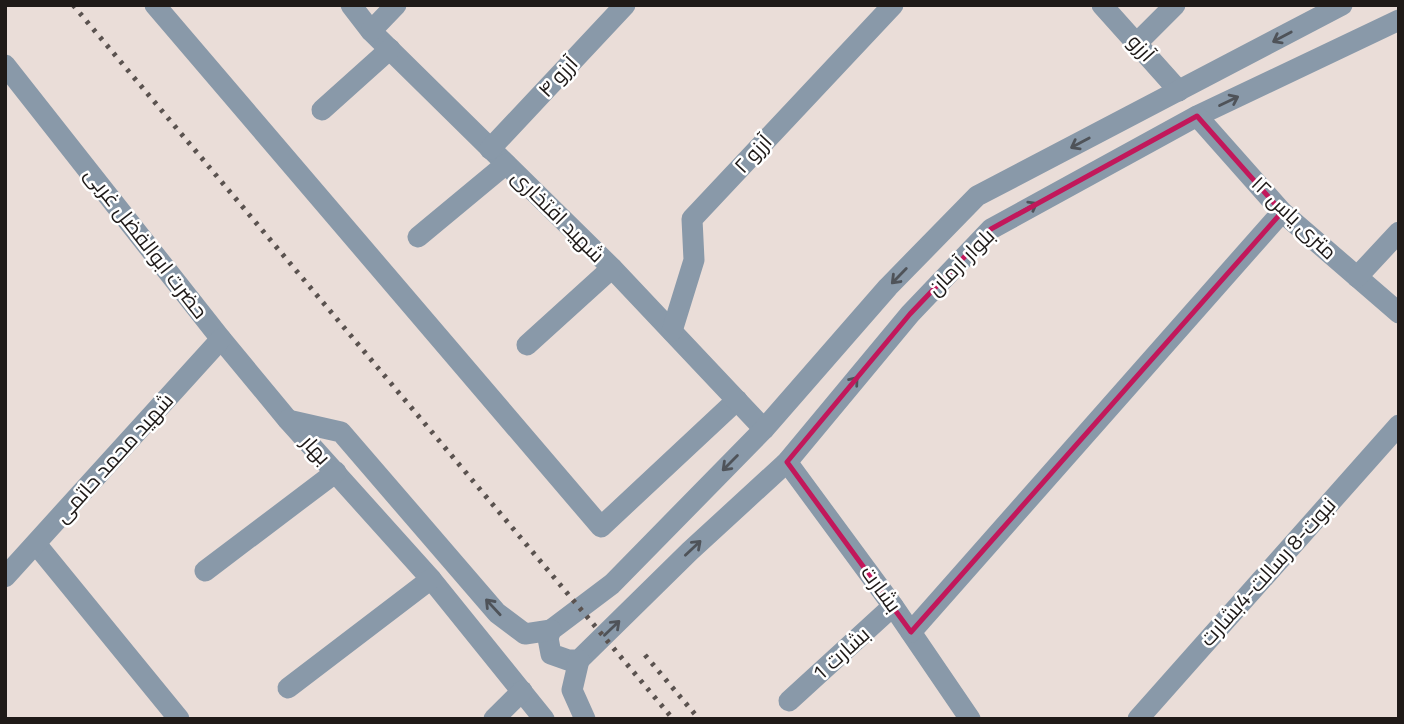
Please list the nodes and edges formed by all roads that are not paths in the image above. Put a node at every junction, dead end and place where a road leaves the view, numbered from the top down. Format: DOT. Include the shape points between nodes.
graph roads {
  1 [pos="155,5"];
  2 [pos="351,5"];
  3 [pos="396,5"];
  4 [pos="625,5"];
  5 [pos="893,5"];
  6 [pos="1102,5"];
  7 [pos="1175,5"];
  8 [pos="1342,5"];
  9 [pos="1399,20"];
  10 [pos="371,31"];
  11 [pos="1137,43"];
  12 [pos="390,49"];
  13 [pos="5,65"];
  14 [pos="1179,91"];
  15 [pos="322,110"];
  16 [pos="1197,116"];
  17 [pos="491,149"];
  18 [pos="506,164"];
  19 [pos="1282,212"];
  20 [pos="1399,232"];
  21 [pos="418,237"];
  22 [pos="612,268"];
  23 [pos="1357,277"];
  24 [pos="1399,313"];
  25 [pos="672,331"];
  26 [pos="221,339"];
  27 [pos="527,345"];
  28 [pos="737,400"];
  29 [pos="288,420"];
  30 [pos="1399,425"];
  31 [pos="764,429"];
  32 [pos="787,463"];
  33 [pos="336,472"];
  34 [pos="36,544"];
  35 [pos="205,571"];
  36 [pos="5,577"];
  37 [pos="431,579"];
  38 [pos="894,606"];
  39 [pos="551,630"];
  40 [pos="911,632"];
  41 [pos="579,660"];
  42 [pos="288,688"];
  43 [pos="522,691"];
  44 [pos="789,701"];
  45 [pos="179,719"];
  46 [pos="494,719"];
  47 [pos="544,719"];
  48 [pos="585,719"];
  49 [pos="970,719"];
  50 [pos="1138,719"];
  1 -- 28 [label="street" via="601,527"];
  2 -- 10 [label="street, شهید افتخاری"];
  3 -- 10 [label="street"];
  4 -- 17 [label="street, آرزو ۴"];
  5 -- 25 [label="street, آرزو ۲" via="692,219 694,260"];
  6 -- 11 [label="street, آرزو"];
  7 -- 11 [label="street"];
  8 -- 14 [label="street, بلوار آرمان, one-way"];
  16 -- 9 [label="street, بلوار آرمان, one-way"];
  10 -- 12 [label="street, شهید افتخاری"];
  11 -- 14 [label="street, آرزو"];
  12 -- 15 [label="street"];
  12 -- 17 [label="street, شهید افتخاری"];
  13 -- 26 [label="street, حضرت ابوالفضل غربی"];
  14 -- 31 [label="street, بلوار آرمان, one-way" via="978,196 888,287"];
  16 -- 19 [label="street, ۱۲ متری یاس"];
  32 -- 16 [label="street, بلوار آرمان, one-way" via="909,314 991,229"];
  17 -- 18 [label="street, شهید افتخاری"];
  18 -- 21 [label="street"];
  18 -- 22 [label="street, شهید افتخاری"];
  19 -- 23 [label="street, ۱۲ متری یاس"];
  19 -- 40 [label="street"];
  20 -- 23 [label="street"];
  22 -- 25 [label="street, شهید افتخاری"];
  22 -- 27 [label="street"];
  23 -- 24 [label="street, ۱۲ متری یاس"];
  25 -- 28 [label="street, شهید افتخاری"];
  26 -- 29 [label="street, حضرت ابوالفضل غربی"];
  26 -- 34 [label="street, شهید محمد حاتمی"];
  28 -- 31 [label="street, شهید افتخاری"];
  29 -- 33 [label="street, بهار"];
  39 -- 29 [label="street, بهار, one-way" via="525,634 497,612 341,432"];
  30 -- 50 [label="street, نبوت-8 رسالت-4بشارت"];
  31 -- 39 [label="street, بلوار آرمان, one-way" via="612,584"];
  32 -- 38 [label="street, بشارت"];
  41 -- 32 [label="street, بلوار آرمان, one-way"];
  33 -- 35 [label="street"];
  33 -- 37 [label="street, بهار"];
  34 -- 36 [label="street, شهید محمد حاتمی"];
  34 -- 45 [label="street"];
  37 -- 42 [label="street"];
  37 -- 43 [label="street, بهار"];
  38 -- 40 [label="street, بشارت"];
  38 -- 44 [label="street, بشارت 1"];
  39 -- 41 [label="street" via="551,654"];
  40 -- 49 [label="street, بشارت"];
  41 -- 48 [label="street" via="572,691"];
  43 -- 46 [label="street"];
  43 -- 47 [label="street, بهار"];
}
